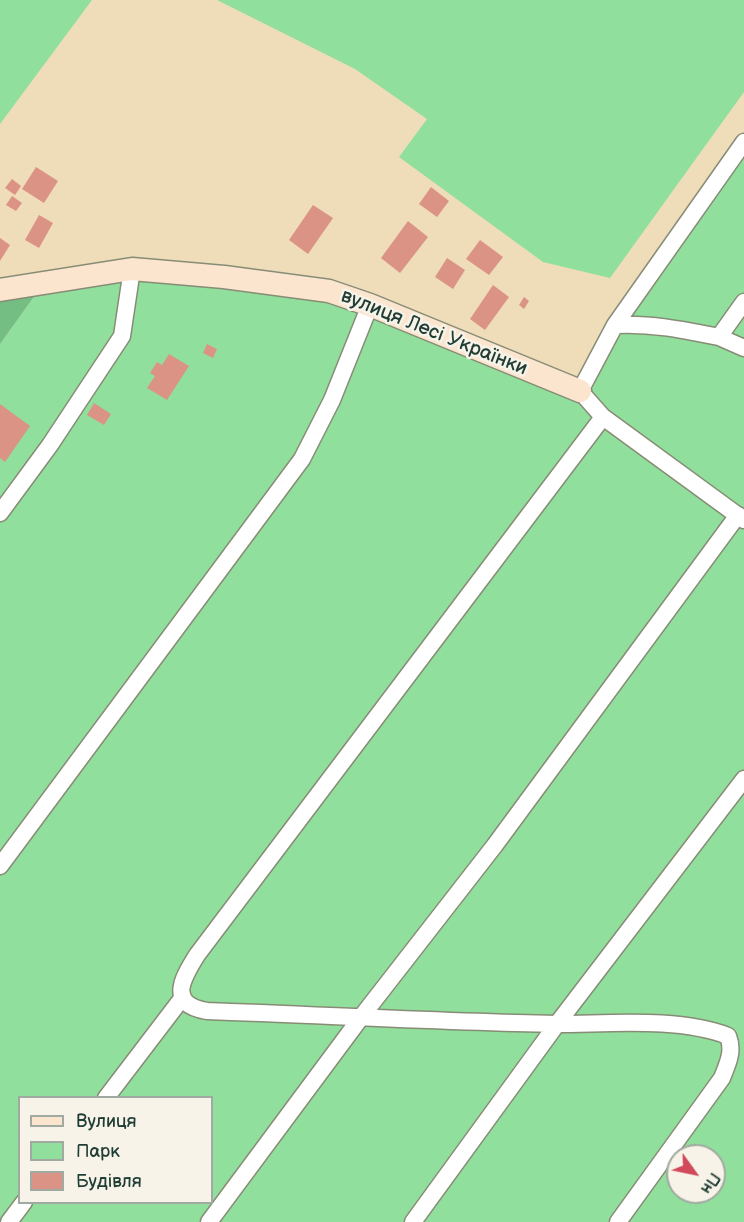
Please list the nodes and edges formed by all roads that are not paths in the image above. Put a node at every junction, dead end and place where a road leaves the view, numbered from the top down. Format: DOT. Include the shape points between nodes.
graph roads {
  1 [pos="744,142"];
  2 [pos="132,269"];
  3 [pos="0,290"];
  4 [pos="744,302"];
  5 [pos="370,305"];
  6 [pos="615,325"];
  7 [pos="718,337"];
  8 [pos="744,348"];
  9 [pos="580,391"];
  10 [pos="603,417"];
  11 [pos="0,513"];
  12 [pos="741,518"];
  13 [pos="744,779"];
  14 [pos="0,866"];
  15 [pos="183,997"];
  16 [pos="362,1016"];
  17 [pos="557,1024"];
  18 [pos="736,1036"];
  19 [pos="108,1096"];
  20 [pos="23,1204"];
  21 [pos="9,1222"];
  22 [pos="208,1222"];
  23 [pos="413,1222"];
  24 [pos="618,1222"];
  1 -- 6 [label="street"];
  2 -- 3 [label="street, вулиця Лесі Українки"];
  2 -- 5 [label="street, вулиця Лесі Українки" via="329,291"];
  2 -- 11 [label="street" via="122,336"];
  4 -- 7 [label="street"];
  5 -- 9 [label="street, вулиця Лесі Українки"];
  5 -- 14 [label="street" via="332,400 302,459"];
  6 -- 7 [label="street" via="662,326"];
  6 -- 9 [label="street"];
  7 -- 8 [label="street"];
  9 -- 10 [label="street"];
  10 -- 12 [label="street"];
  10 -- 15 [label="street" via="197,956 183,978"];
  12 -- 16 [label="street"];
  13 -- 17 [label="street"];
  15 -- 16 [label="street" via="195,1008 207,1011"];
  15 -- 19 [label="street"];
  16 -- 17 [label="street"];
  16 -- 22 [label="street"];
  17 -- 18 [label="street" via="709,1028"];
  17 -- 23 [label="street"];
  18 -- 24 [label="street" via="722,1078"];
  20 -- 21 [label="street"];
}
